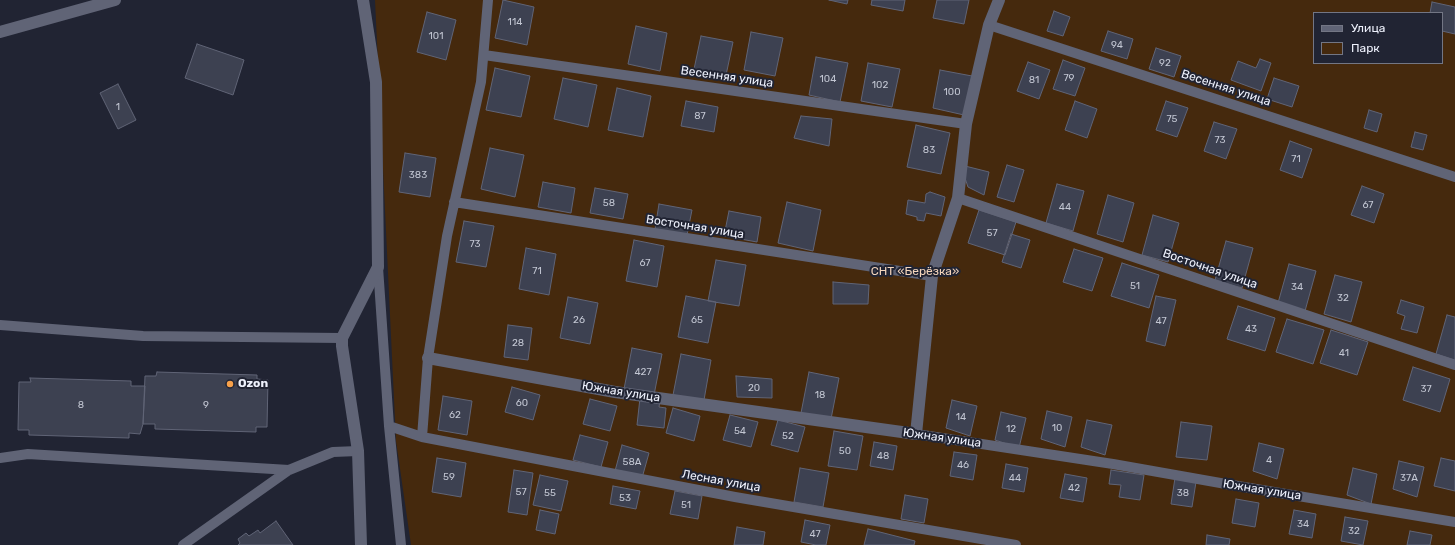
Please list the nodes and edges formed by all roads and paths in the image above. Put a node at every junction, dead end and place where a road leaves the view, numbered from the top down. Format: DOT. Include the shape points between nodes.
graph roads {
  1 [pos="115,0"];
  2 [pos="364,0"];
  3 [pos="488,0"];
  4 [pos="999,0"];
  5 [pos="989,25"];
  6 [pos="0,32"];
  7 [pos="484,55"];
  8 [pos="966,124"];
  9 [pos="1455,177"];
  10 [pos="958,198"];
  11 [pos="454,202"];
  12 [pos="378,267"];
  13 [pos="932,276"];
  14 [pos="0,325"];
  15 [pos="342,338"];
  16 [pos="428,358"];
  17 [pos="1455,365"];
  18 [pos="389,426"];
  19 [pos="916,434"];
  20 [pos="422,437"];
  21 [pos="358,451"];
  22 [pos="0,458"];
  23 [pos="289,470"];
  24 [pos="1455,522"];
  25 [pos="183,545"];
  26 [pos="361,545"];
  27 [pos="401,545"];
  28 [pos="1016,545"];
  1 -- 6 [label="street"];
  2 -- 12 [label="street" via="376,82"];
  3 -- 7 [label="lane"];
  4 -- 5 [label="street"];
  5 -- 8 [label="street"];
  5 -- 9 [label="lane, Весенняя улица"];
  7 -- 8 [label="lane, Весенняя улица"];
  7 -- 11 [label="lane" via="481,82"];
  8 -- 10 [label="street"];
  10 -- 13 [label="street"];
  10 -- 17 [label="lane, Восточная улица"];
  11 -- 13 [label="lane, Восточная улица"];
  11 -- 16 [label="lane" via="446,236"];
  12 -- 15 [label="street"];
  12 -- 18 [label="lane"];
  13 -- 19 [label="street"];
  14 -- 15 [label="lane" via="143,336"];
  15 -- 21 [label="street"];
  16 -- 19 [label="street, Южная улица" via="615,392"];
  16 -- 20 [label="lane"];
  18 -- 20 [label="lane, Лесная улица"];
  18 -- 27 [label="lane"];
  19 -- 24 [label="lane, Южная улица" via="1113,464"];
  20 -- 28 [label="lane, Лесная улица" via="735,497"];
  21 -- 23 [label="lane" via="332,452"];
  21 -- 26 [label="street"];
  22 -- 23 [label="lane" via="28,454"];
  23 -- 25 [label="lane"];
}
